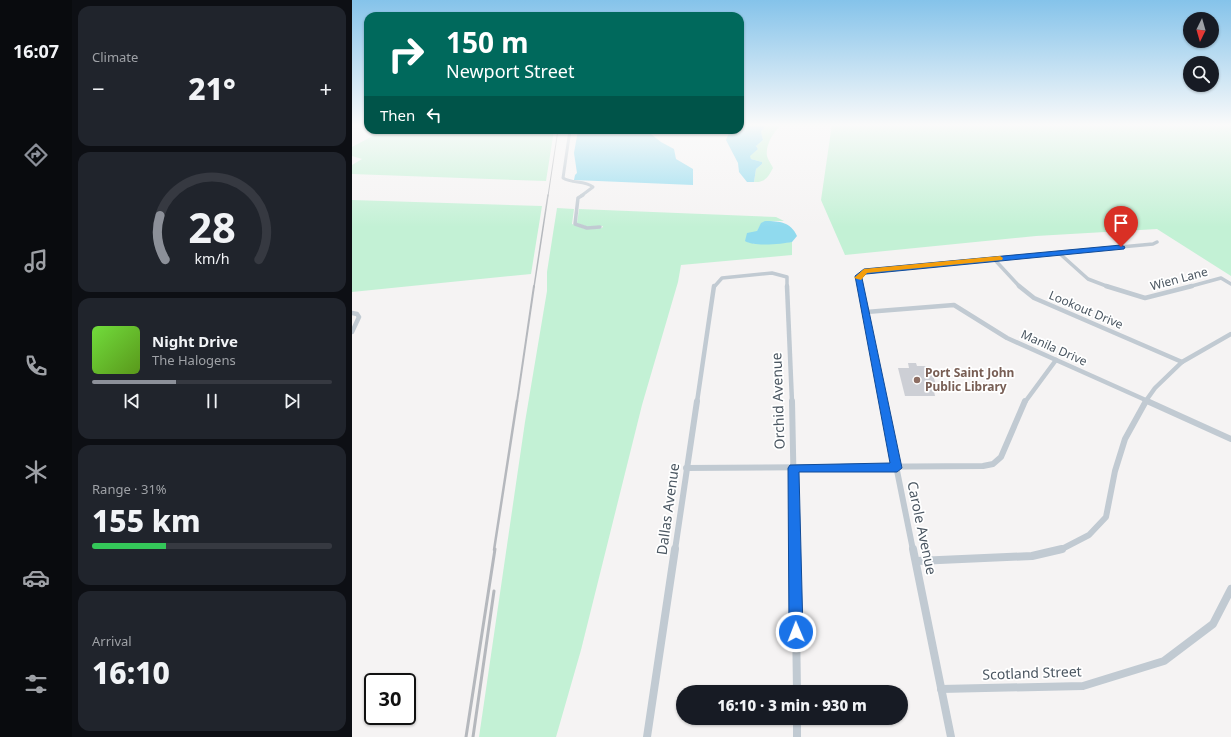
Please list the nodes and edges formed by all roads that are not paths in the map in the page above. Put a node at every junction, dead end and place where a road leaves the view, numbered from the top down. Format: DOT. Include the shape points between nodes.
graph roads {
  1 [pos="566,158"];
  2 [pos="600,227"];
  3 [pos="1157,242"];
  4 [pos="1059,253"];
  5 [pos="994,259"];
  6 [pos="1231,284"];
  7 [pos="714,285"];
  8 [pos="866,312"];
  9 [pos="354,313"];
  10 [pos="352,332"];
  11 [pos="1231,334"];
  12 [pos="1056,360"];
  13 [pos="1182,362"];
  14 [pos="1147,401"];
  15 [pos="1231,439"];
  16 [pos="686,468"];
  17 [pos="794,468"];
  18 [pos="897,468"];
  19 [pos="916,561"];
  20 [pos="1231,589"];
  21 [pos="797,685"];
  22 [pos="941,689"];
  23 [pos="797,725"];
  24 [pos="647,737"];
  25 [pos="797,737"];
  26 [pos="951,737"];
  1 -- 2 [label="street" via="563,178 588,183 593,187 578,198 574,224 587,228"];
  3 -- 4 [label="street"];
  4 -- 5 [label="street"];
  4 -- 6 [label="street, Wien Lane" via="1088,279 1135,296 1152,297 1220,278"];
  5 -- 8 [label="street, Carole Avenue" via="864,272 858,277"];
  5 -- 13 [label="street, Lookout Drive" via="1034,298"];
  7 -- 16 [label="street, Dallas Avenue"];
  7 -- 17 [label="street, Orchid Avenue" via="722,278 772,273 787,277"];
  8 -- 12 [label="street, Manila Drive" via="954,305 1007,338"];
  8 -- 18 [label="street, Carole Avenue"];
  9 -- 10 [label="street" via="360,317"];
  11 -- 13 [label="street"];
  12 -- 14 [label="street, Manila Drive"];
  12 -- 18 [label="street" via="1026,400 1001,457 993,464"];
  13 -- 14 [label="street" via="1155,388"];
  14 -- 15 [label="street, Manila Drive"];
  14 -- 19 [label="street" via="1125,439 1115,471 1106,518 1089,535 1060,550 1032,556"];
  16 -- 17 [label="street"];
  16 -- 24 [label="street, Dallas Avenue"];
  17 -- 18 [label="street"];
  17 -- 21 [label="street, Orchid Avenue"];
  18 -- 19 [label="street, Carole Avenue"];
  19 -- 22 [label="street, Carole Avenue"];
  20 -- 22 [label="street, Scotland Street" via="1213,624 1164,661 1083,686"];
  22 -- 26 [label="street, Carole Avenue"];
  23 -- 25 [label="street"];
}
